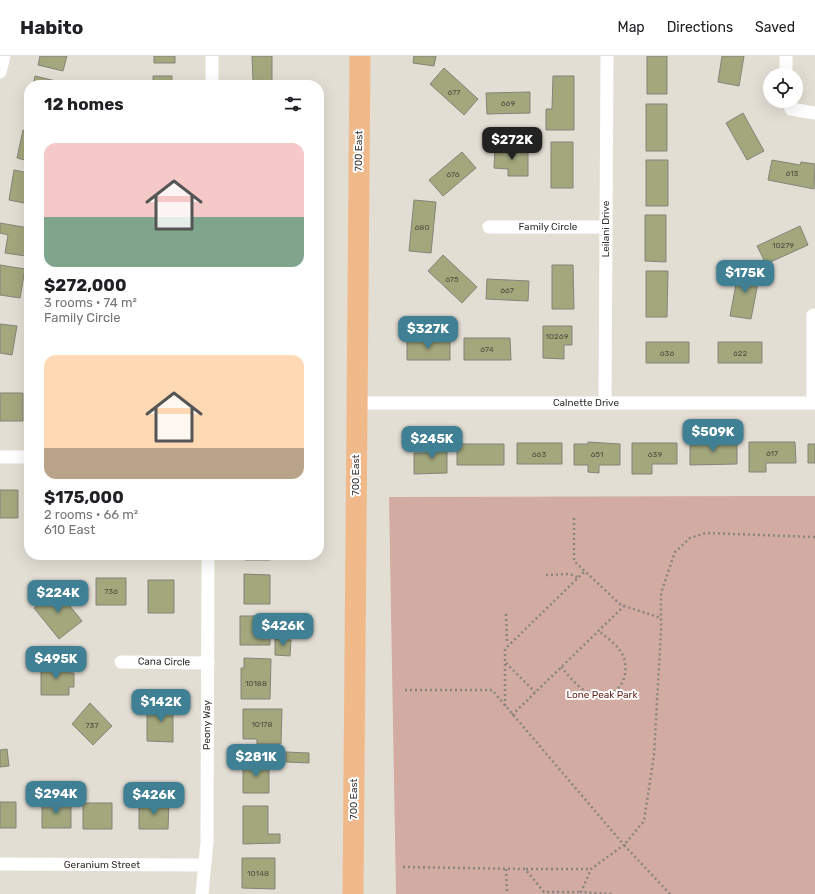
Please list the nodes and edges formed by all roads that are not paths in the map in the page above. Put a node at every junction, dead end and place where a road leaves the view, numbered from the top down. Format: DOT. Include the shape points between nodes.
graph roads {
  1 [pos="4,56"];
  2 [pos="212,56"];
  3 [pos="360,56"];
  4 [pos="607,56"];
  5 [pos="786,56"];
  6 [pos="786,68"];
  7 [pos="0,72"];
  8 [pos="212,80"];
  9 [pos="799,108"];
  10 [pos="815,113"];
  11 [pos="489,227"];
  12 [pos="606,227"];
  13 [pos="813,315"];
  14 [pos="356,403"];
  15 [pos="605,403"];
  16 [pos="814,403"];
  17 [pos="0,456"];
  18 [pos="24,457"];
  19 [pos="208,560"];
  20 [pos="121,662"];
  21 [pos="208,663"];
  22 [pos="0,864"];
  23 [pos="204,865"];
  24 [pos="202,894"];
  25 [pos="353,894"];
  1 -- 7 [label="street"];
  2 -- 8 [label="street"];
  3 -- 14 [label="main road, 700 East"];
  4 -- 12 [label="street, Leilani Drive"];
  5 -- 6 [label="street"];
  9 -- 10 [label="street"];
  11 -- 12 [label="street, Family Circle"];
  12 -- 15 [label="street, Leilani Drive"];
  13 -- 16 [label="street"];
  14 -- 15 [label="street, Calnette Drive"];
  14 -- 25 [label="main road, 700 East"];
  15 -- 16 [label="street, Calnette Drive"];
  17 -- 18 [label="street"];
  19 -- 21 [label="street, Peony Way"];
  20 -- 21 [label="street, Cana Circle"];
  21 -- 23 [label="street, Peony Way" via="207,842"];
  22 -- 23 [label="street, Geranium Street"];
  23 -- 24 [label="street, Peony Way"];
}
